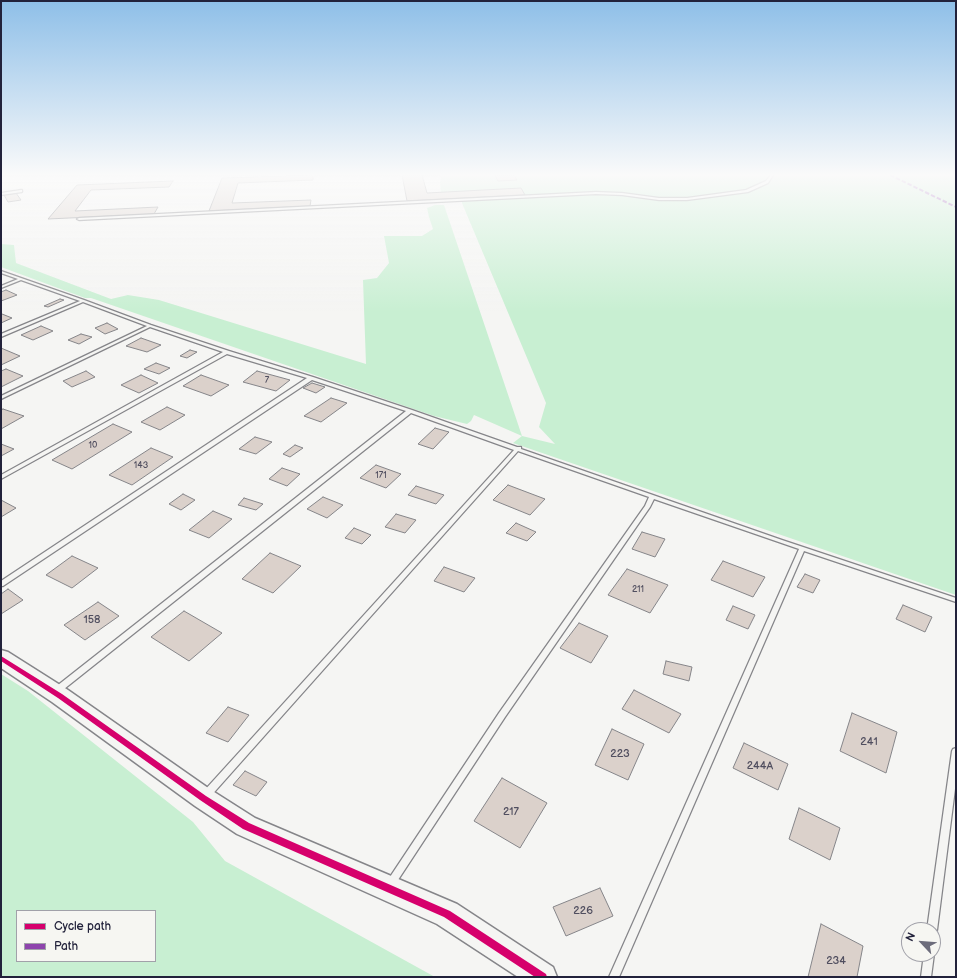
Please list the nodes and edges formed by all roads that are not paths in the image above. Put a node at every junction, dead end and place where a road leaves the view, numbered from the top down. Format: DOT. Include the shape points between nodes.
graph roads {
  1 [pos="1,272"];
  2 [pos="21,279"];
  3 [pos="1,287"];
  4 [pos="84,301"];
  5 [pos="150,326"];
  6 [pos="1,336"];
  7 [pos="227,352"];
  8 [pos="311,378"];
  9 [pos="1,398"];
  10 [pos="410,412"];
  11 [pos="518,448"];
  12 [pos="1,477"];
  13 [pos="652,497"];
  14 [pos="802,549"];
  15 [pos="1,584"];
  16 [pos="956,600"];
  17 [pos="1,658"];
  18 [pos="54,692"];
  19 [pos="956,752"];
  20 [pos="203,798"];
  21 [pos="388,888"];
  22 [pos="933,922"];
  23 [pos="928,962"];
  24 [pos="543,977"];
  25 [pos="614,977"];
  26 [pos="926,977"];
  1 -- 2 [label="lane"];
  2 -- 3 [label="lane"];
  2 -- 4 [label="lane"];
  4 -- 5 [label="lane"];
  4 -- 6 [label="lane"];
  5 -- 7 [label="lane"];
  5 -- 9 [label="lane"];
  7 -- 8 [label="lane"];
  7 -- 12 [label="lane"];
  8 -- 10 [label="lane"];
  8 -- 15 [label="lane"];
  10 -- 11 [label="lane"];
  10 -- 18 [label="lane"];
  11 -- 13 [label="lane"];
  11 -- 20 [label="lane"];
  13 -- 14 [label="lane"];
  13 -- 21 [label="lane"];
  14 -- 16 [label="lane"];
  14 -- 25 [label="lane"];
  17 -- 18 [label="street"];
  18 -- 20 [label="street"];
  19 -- 22 [label="lane"];
  20 -- 21 [label="street" via="246,826"];
  21 -- 24 [label="street" via="447,914"];
  23 -- 26 [label="lane"];
}
